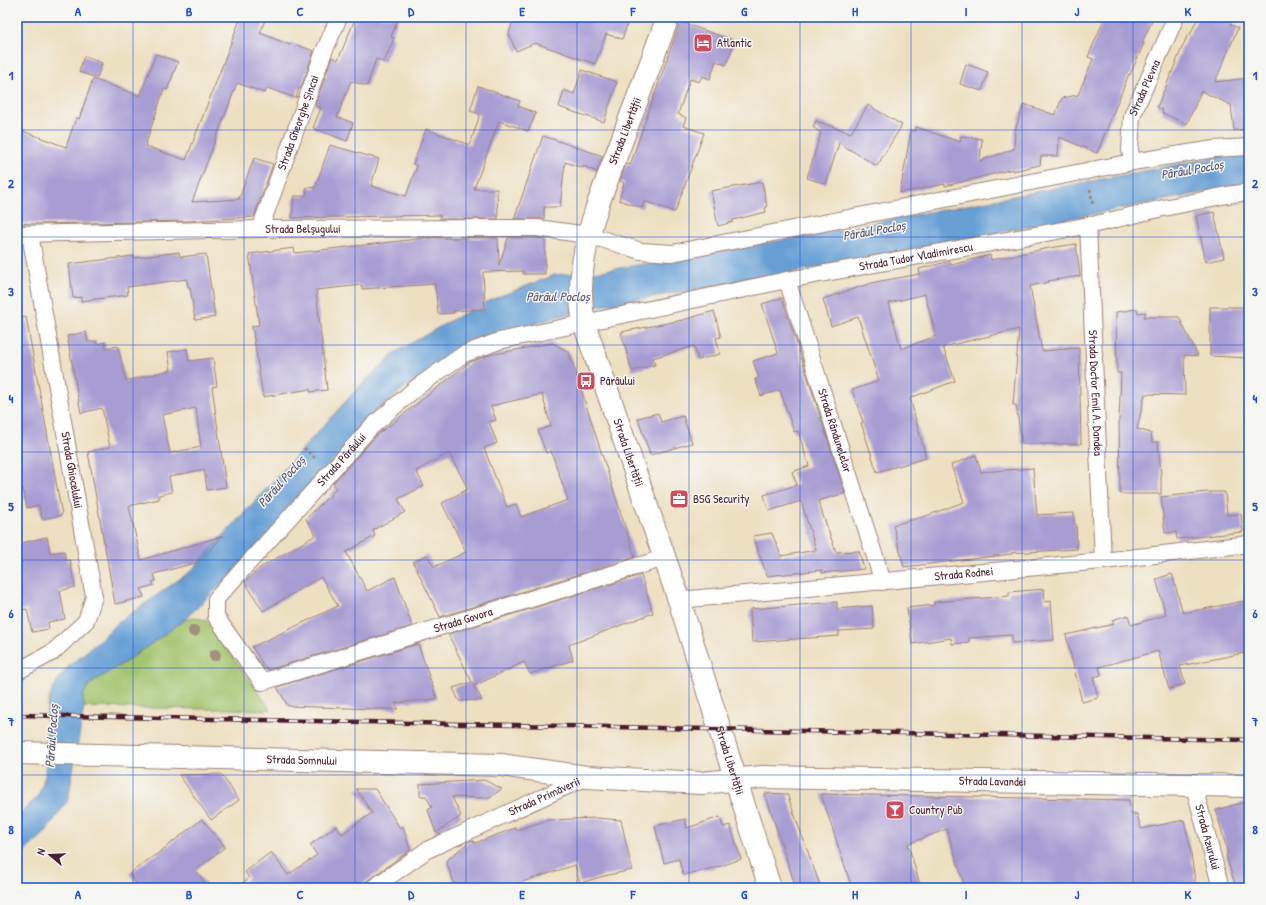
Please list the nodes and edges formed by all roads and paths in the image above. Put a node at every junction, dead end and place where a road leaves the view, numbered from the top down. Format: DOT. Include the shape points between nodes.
graph roads {
  1 [pos="339,17"];
  2 [pos="668,17"];
  3 [pos="1176,17"];
  4 [pos="1249,147"];
  5 [pos="1132,162"];
  6 [pos="1090,185"];
  7 [pos="1249,192"];
  8 [pos="1091,219"];
  9 [pos="260,229"];
  10 [pos="24,234"];
  11 [pos="588,235"];
  12 [pos="787,280"];
  13 [pos="583,319"];
  14 [pos="1249,544"];
  15 [pos="664,558"];
  16 [pos="1103,561"];
  17 [pos="883,582"];
  18 [pos="679,600"];
  19 [pos="17,671"];
  20 [pos="262,682"];
  21 [pos="17,753"];
  22 [pos="587,777"];
  23 [pos="735,779"];
  24 [pos="1194,786"];
  25 [pos="1249,786"];
  26 [pos="374,888"];
  27 [pos="770,888"];
  28 [pos="1221,888"];
  1 -- 9 [label="street, Strada Gheorghe Șincai" via="323,54"];
  2 -- 11 [label="main road, Strada Libertății"];
  3 -- 5 [label="street, Strada Plevna" via="1132,116"];
  4 -- 5 [label="street"];
  5 -- 11 [label="street" via="672,253 641,250"];
  6 -- 8 [label="path"];
  7 -- 8 [label="street, Strada Tudor Vladimirescu" via="1096,224"];
  8 -- 12 [label="street, Strada Tudor Vladimirescu"];
  8 -- 16 [label="street, Strada Doctor Emil A. Dandea"];
  9 -- 10 [label="street, Strada Belșugului"];
  9 -- 11 [label="street, Strada Belșugului" via="537,228"];
  10 -- 19 [label="street, Strada Ghiocelului" via="94,597 86,621 53,652"];
  11 -- 13 [label="main road, Strada Libertății" via="580,291"];
  12 -- 13 [label="street, Strada Tudor Vladimirescu"];
  12 -- 17 [label="street, Strada Rândunelelor"];
  13 -- 15 [label="main road, Strada Libertății"];
  13 -- 20 [label="street, Strada Pârâului" via="499,341 464,354 417,386 370,428 216,599 216,617"];
  14 -- 16 [label="street, Strada Rodnei"];
  15 -- 18 [label="main road, Strada Libertății"];
  15 -- 20 [label="street, Strada Govora"];
  16 -- 17 [label="street, Strada Rodnei"];
  17 -- 18 [label="street, Strada Rodnei"];
  18 -- 23 [label="main road, Strada Libertății"];
  21 -- 22 [label="main road, Strada Somnului" via="500,765"];
  22 -- 23 [label="main road, Strada Primăverii" via="701,783"];
  22 -- 26 [label="street, Strada Primăverii" via="427,850"];
  23 -- 24 [label="main road, Strada Lavandei" via="762,777"];
  23 -- 27 [label="main road, Strada Libertății"];
  24 -- 25 [label="main road, Strada Lavandei"];
  24 -- 28 [label="street, Strada Azurului"];
}
